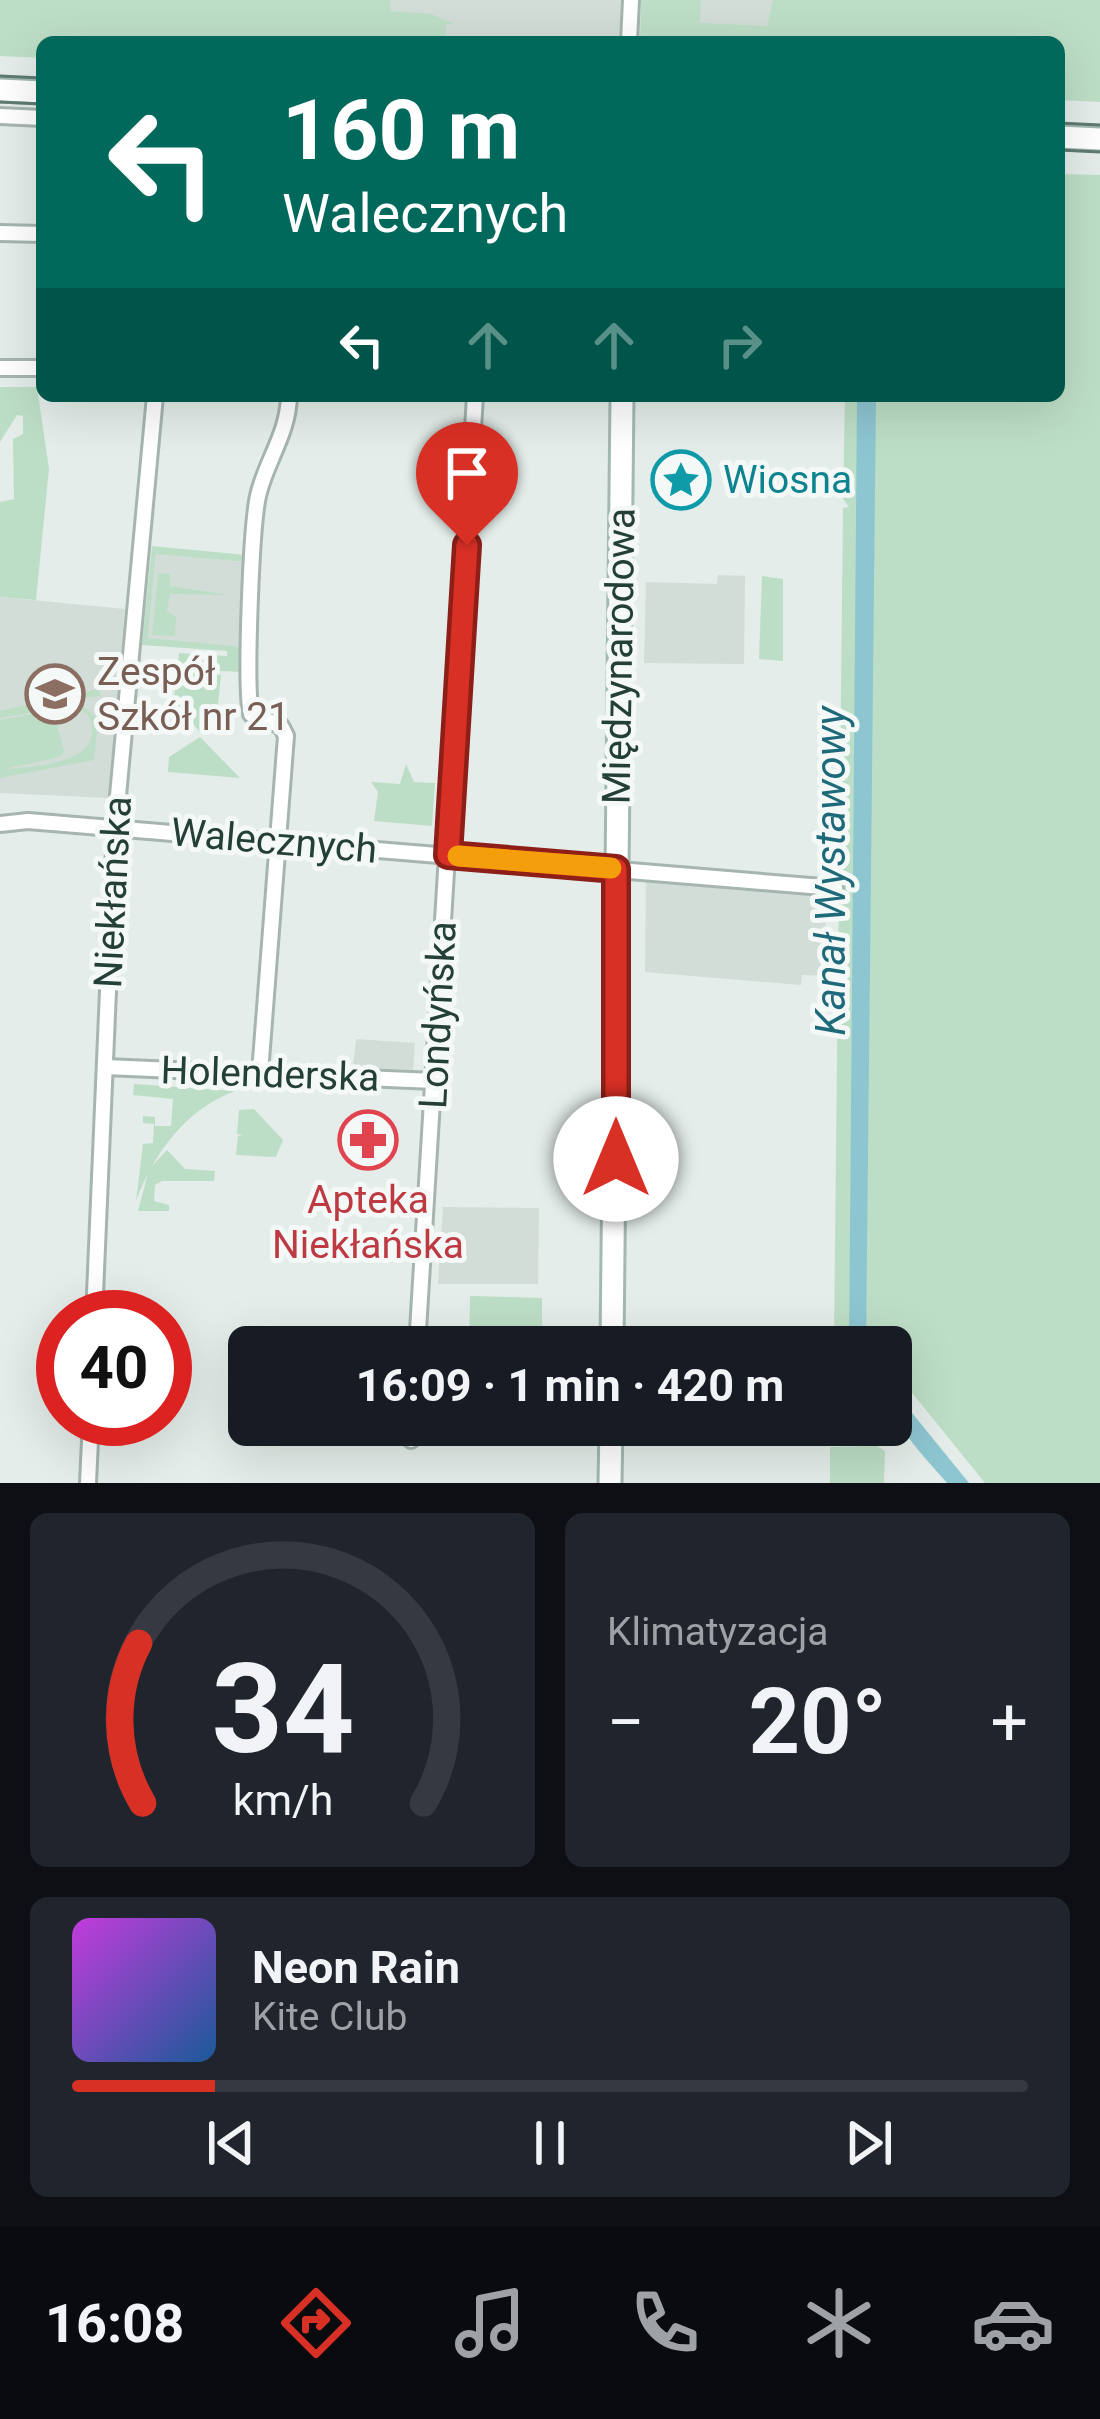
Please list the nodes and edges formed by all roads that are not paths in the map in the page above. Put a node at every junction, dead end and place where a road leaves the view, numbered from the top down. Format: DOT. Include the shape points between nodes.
graph roads {
  1 [pos="631,0"];
  2 [pos="629,36"];
  3 [pos="0,90"];
  4 [pos="36,92"];
  5 [pos="0,116"];
  6 [pos="36,118"];
  7 [pos="1065,137"];
  8 [pos="1100,139"];
  9 [pos="0,233"];
  10 [pos="36,235"];
  11 [pos="0,368"];
  12 [pos="36,368"];
  13 [pos="153,402"];
  14 [pos="289,402"];
  15 [pos="475,402"];
  16 [pos="622,402"];
  17 [pos="0,824"];
  18 [pos="115,828"];
  19 [pos="280,840"];
  20 [pos="448,855"];
  21 [pos="616,869"];
  22 [pos="835,888"];
  23 [pos="105,1067"];
  24 [pos="260,1072"];
  25 [pos="434,1082"];
  26 [pos="95,1290"];
  27 [pos="418,1326"];
  28 [pos="612,1326"];
  29 [pos="90,1446"];
  30 [pos="610,1446"];
  31 [pos="88,1483"];
  32 [pos="610,1483"];
  1 -- 2 [label="street"];
  3 -- 4 [label="street"];
  5 -- 6 [label="street"];
  7 -- 8 [label="street"];
  9 -- 10 [label="street"];
  11 -- 12 [label="street"];
  13 -- 18 [label="street, Niekłańska"];
  14 -- 19 [label="street" via="258,497 249,709 286,732"];
  15 -- 20 [label="street, Londyńska"];
  16 -- 21 [label="street, Międzynarodowa"];
  17 -- 18 [label="street, Walecznych"];
  18 -- 19 [label="street, Walecznych"];
  18 -- 23 [label="street, Niekłańska"];
  19 -- 20 [label="street, Walecznych"];
  19 -- 24 [label="street"];
  20 -- 21 [label="street, Walecznych"];
  20 -- 25 [label="street, Londyńska"];
  21 -- 22 [label="street, Walecznych"];
  21 -- 28 [label="street, Międzynarodowa"];
  23 -- 24 [label="street, Holenderska"];
  23 -- 26 [label="street, Niekłańska"];
  24 -- 25 [label="street, Holenderska"];
  25 -- 27 [label="street, Londyńska"];
  29 -- 31 [label="street"];
  30 -- 32 [label="street"];
}
